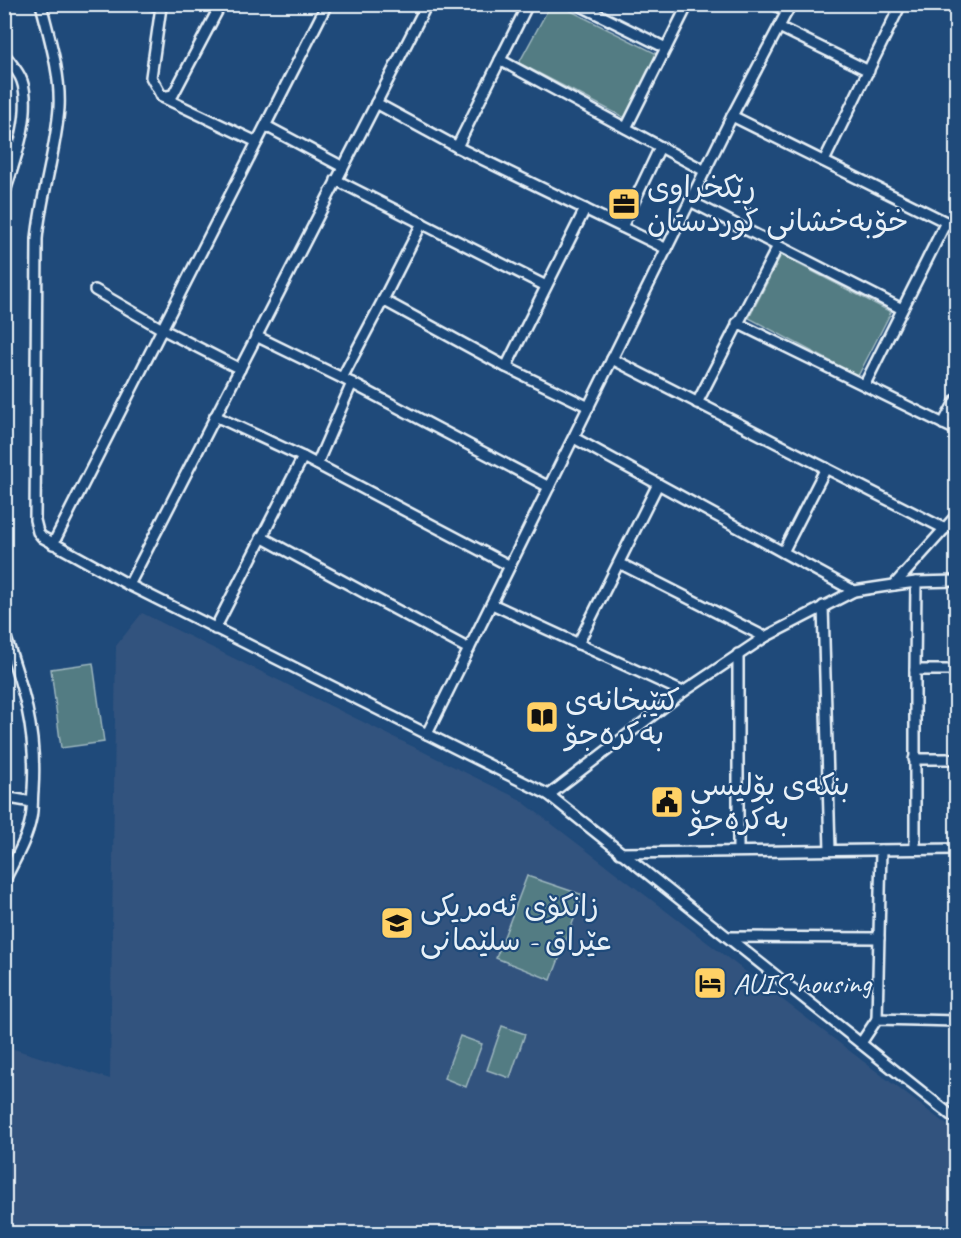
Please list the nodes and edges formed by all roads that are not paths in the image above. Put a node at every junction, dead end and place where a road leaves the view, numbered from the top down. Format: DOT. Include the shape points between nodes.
graph roads {
  1 [pos="41,4"];
  2 [pos="150,4"];
  3 [pos="221,4"];
  4 [pos="327,4"];
  5 [pos="427,4"];
  6 [pos="528,4"];
  7 [pos="577,4"];
  8 [pos="688,4"];
  9 [pos="774,4"];
  10 [pos="902,4"];
  11 [pos="161,6"];
  12 [pos="789,8"];
  13 [pos="780,27"];
  14 [pos="666,48"];
  15 [pos="4,54"];
  16 [pos="500,60"];
  17 [pos="869,71"];
  18 [pos="162,97"];
  19 [pos="376,103"];
  20 [pos="732,116"];
  21 [pos="266,126"];
  22 [pos="626,128"];
  23 [pos="4,135"];
  24 [pos="257,142"];
  25 [pos="457,147"];
  26 [pos="660,147"];
  27 [pos="17,153"];
  28 [pos="824,161"];
  29 [pos="343,167"];
  30 [pos="705,171"];
  31 [pos="336,180"];
  32 [pos="4,195"];
  33 [pos="690,201"];
  34 [pos="585,209"];
  35 [pos="946,222"];
  36 [pos="422,223"];
  37 [pos="622,227"];
  38 [pos="957,227"];
  39 [pos="778,246"];
  40 [pos="667,249"];
  41 [pos="546,286"];
  42 [pos="95,290"];
  43 [pos="382,300"];
  44 [pos="902,309"];
  45 [pos="737,323"];
  46 [pos="162,329"];
  47 [pos="256,336"];
  48 [pos="612,359"];
  49 [pos="506,367"];
  50 [pos="240,369"];
  51 [pos="342,378"];
  52 [pos="352,383"];
  53 [pos="865,384"];
  54 [pos="957,400"];
  55 [pos="697,403"];
  56 [pos="589,407"];
  57 [pos="215,416"];
  58 [pos="944,424"];
  59 [pos="957,430"];
  60 [pos="574,438"];
  61 [pos="303,457"];
  62 [pos="317,464"];
  63 [pos="826,468"];
  64 [pos="658,484"];
  65 [pos="549,487"];
  66 [pos="957,516"];
  67 [pos="945,529"];
  68 [pos="261,537"];
  69 [pos="53,544"];
  70 [pos="783,552"];
  71 [pos="619,563"];
  72 [pos="510,566"];
  73 [pos="957,581"];
  74 [pos="916,582"];
  75 [pos="129,585"];
  76 [pos="894,585"];
  77 [pos="854,591"];
  78 [pos="492,604"];
  79 [pos="823,606"];
  80 [pos="215,629"];
  81 [pos="4,632"];
  82 [pos="765,636"];
  83 [pos="578,644"];
  84 [pos="469,649"];
  85 [pos="738,654"];
  86 [pos="915,669"];
  87 [pos="957,670"];
  88 [pos="683,692"];
  89 [pos="427,734"];
  90 [pos="914,759"];
  91 [pos="957,759"];
  92 [pos="549,795"];
  93 [pos="4,797"];
  94 [pos="32,802"];
  95 [pos="915,849"];
  96 [pos="957,849"];
  97 [pos="830,850"];
  98 [pos="880,850"];
  99 [pos="738,851"];
  100 [pos="620,853"];
  101 [pos="4,882"];
  102 [pos="728,937"];
  103 [pos="879,938"];
  104 [pos="877,1019"];
  105 [pos="957,1021"];
  106 [pos="861,1043"];
  107 [pos="957,1116"];
  1 -- 69 [label="street" via="57,76 59,109 37,239 35,520 38,532"];
  2 -- 11 [label="street"];
  3 -- 18 [label="street" via="173,95"];
  4 -- 21 [label="street"];
  5 -- 19 [label="street"];
  6 -- 16 [label="street"];
  7 -- 14 [label="street"];
  8 -- 14 [label="street"];
  9 -- 12 [label="street"];
  10 -- 17 [label="street"];
  11 -- 18 [label="street" via="151,77"];
  12 -- 13 [label="street"];
  13 -- 17 [label="street"];
  13 -- 20 [label="street"];
  14 -- 22 [label="street"];
  15 -- 27 [label="street" via="22,81 26,109"];
  16 -- 22 [label="street"];
  16 -- 25 [label="street"];
  17 -- 28 [label="street"];
  18 -- 24 [label="street"];
  19 -- 25 [label="street"];
  19 -- 29 [label="street"];
  20 -- 28 [label="street"];
  20 -- 30 [label="street"];
  21 -- 24 [label="street"];
  21 -- 29 [label="street"];
  22 -- 26 [label="street"];
  23 -- 27 [label="street"];
  24 -- 46 [label="street"];
  25 -- 34 [label="street"];
  26 -- 30 [label="street"];
  26 -- 37 [label="street"];
  27 -- 32 [label="street"];
  28 -- 35 [label="street"];
  29 -- 31 [label="street"];
  30 -- 33 [label="street"];
  31 -- 36 [label="street"];
  31 -- 47 [label="street"];
  33 -- 39 [label="street"];
  33 -- 40 [label="street"];
  34 -- 37 [label="street"];
  34 -- 41 [label="street"];
  35 -- 38 [label="street"];
  35 -- 44 [label="street"];
  36 -- 41 [label="street"];
  36 -- 43 [label="street"];
  37 -- 40 [label="street"];
  39 -- 44 [label="street"];
  39 -- 45 [label="street"];
  40 -- 48 [label="street"];
  41 -- 49 [label="street"];
  42 -- 46 [label="street"];
  43 -- 49 [label="street"];
  43 -- 51 [label="street"];
  44 -- 53 [label="street"];
  45 -- 53 [label="street"];
  45 -- 55 [label="street"];
  46 -- 50 [label="street"];
  46 -- 69 [label="street"];
  47 -- 50 [label="street"];
  47 -- 51 [label="street"];
  48 -- 55 [label="street"];
  48 -- 56 [label="street"];
  49 -- 56 [label="street"];
  50 -- 57 [label="street"];
  51 -- 52 [label="street"];
  52 -- 62 [label="street"];
  52 -- 65 [label="street"];
  53 -- 58 [label="street"];
  54 -- 58 [label="street"];
  55 -- 63 [label="street"];
  56 -- 60 [label="street"];
  57 -- 61 [label="street"];
  57 -- 75 [label="street"];
  58 -- 59 [label="street"];
  60 -- 64 [label="street"];
  60 -- 65 [label="street"];
  61 -- 62 [label="street"];
  61 -- 68 [label="street"];
  62 -- 72 [label="street"];
  63 -- 67 [label="street"];
  63 -- 70 [label="street"];
  64 -- 70 [label="street"];
  64 -- 71 [label="street"];
  65 -- 72 [label="street"];
  66 -- 67 [label="street"];
  67 -- 76 [label="street"];
  68 -- 80 [label="street"];
  68 -- 84 [label="street"];
  69 -- 75 [label="street"];
  70 -- 77 [label="street"];
  71 -- 82 [label="street"];
  71 -- 83 [label="street"];
  72 -- 78 [label="street"];
  73 -- 74 [label="street"];
  74 -- 76 [label="street"];
  74 -- 86 [label="street"];
  75 -- 80 [label="street"];
  76 -- 77 [label="street"];
  77 -- 79 [label="street"];
  78 -- 83 [label="street"];
  78 -- 84 [label="street"];
  79 -- 82 [label="street"];
  79 -- 97 [label="street"];
  80 -- 89 [label="street"];
  81 -- 94 [label="street" via="27,700 35,761"];
  82 -- 85 [label="street"];
  83 -- 88 [label="street"];
  84 -- 89 [label="street"];
  85 -- 88 [label="street"];
  85 -- 99 [label="street"];
  86 -- 87 [label="street"];
  86 -- 90 [label="street"];
  88 -- 92 [label="street"];
  89 -- 92 [label="street"];
  90 -- 91 [label="street"];
  90 -- 95 [label="street"];
  92 -- 100 [label="street"];
  93 -- 94 [label="street"];
  94 -- 101 [label="street" via="24,841"];
  95 -- 96 [label="street"];
  95 -- 98 [label="street"];
  97 -- 98 [label="street"];
  97 -- 99 [label="street"];
  98 -- 103 [label="street"];
  99 -- 100 [label="street"];
  100 -- 102 [label="street"];
  102 -- 103 [label="street"];
  102 -- 106 [label="street"];
  103 -- 104 [label="street"];
  104 -- 105 [label="street"];
  104 -- 106 [label="street"];
  106 -- 107 [label="street" via="952,1116"];
}
